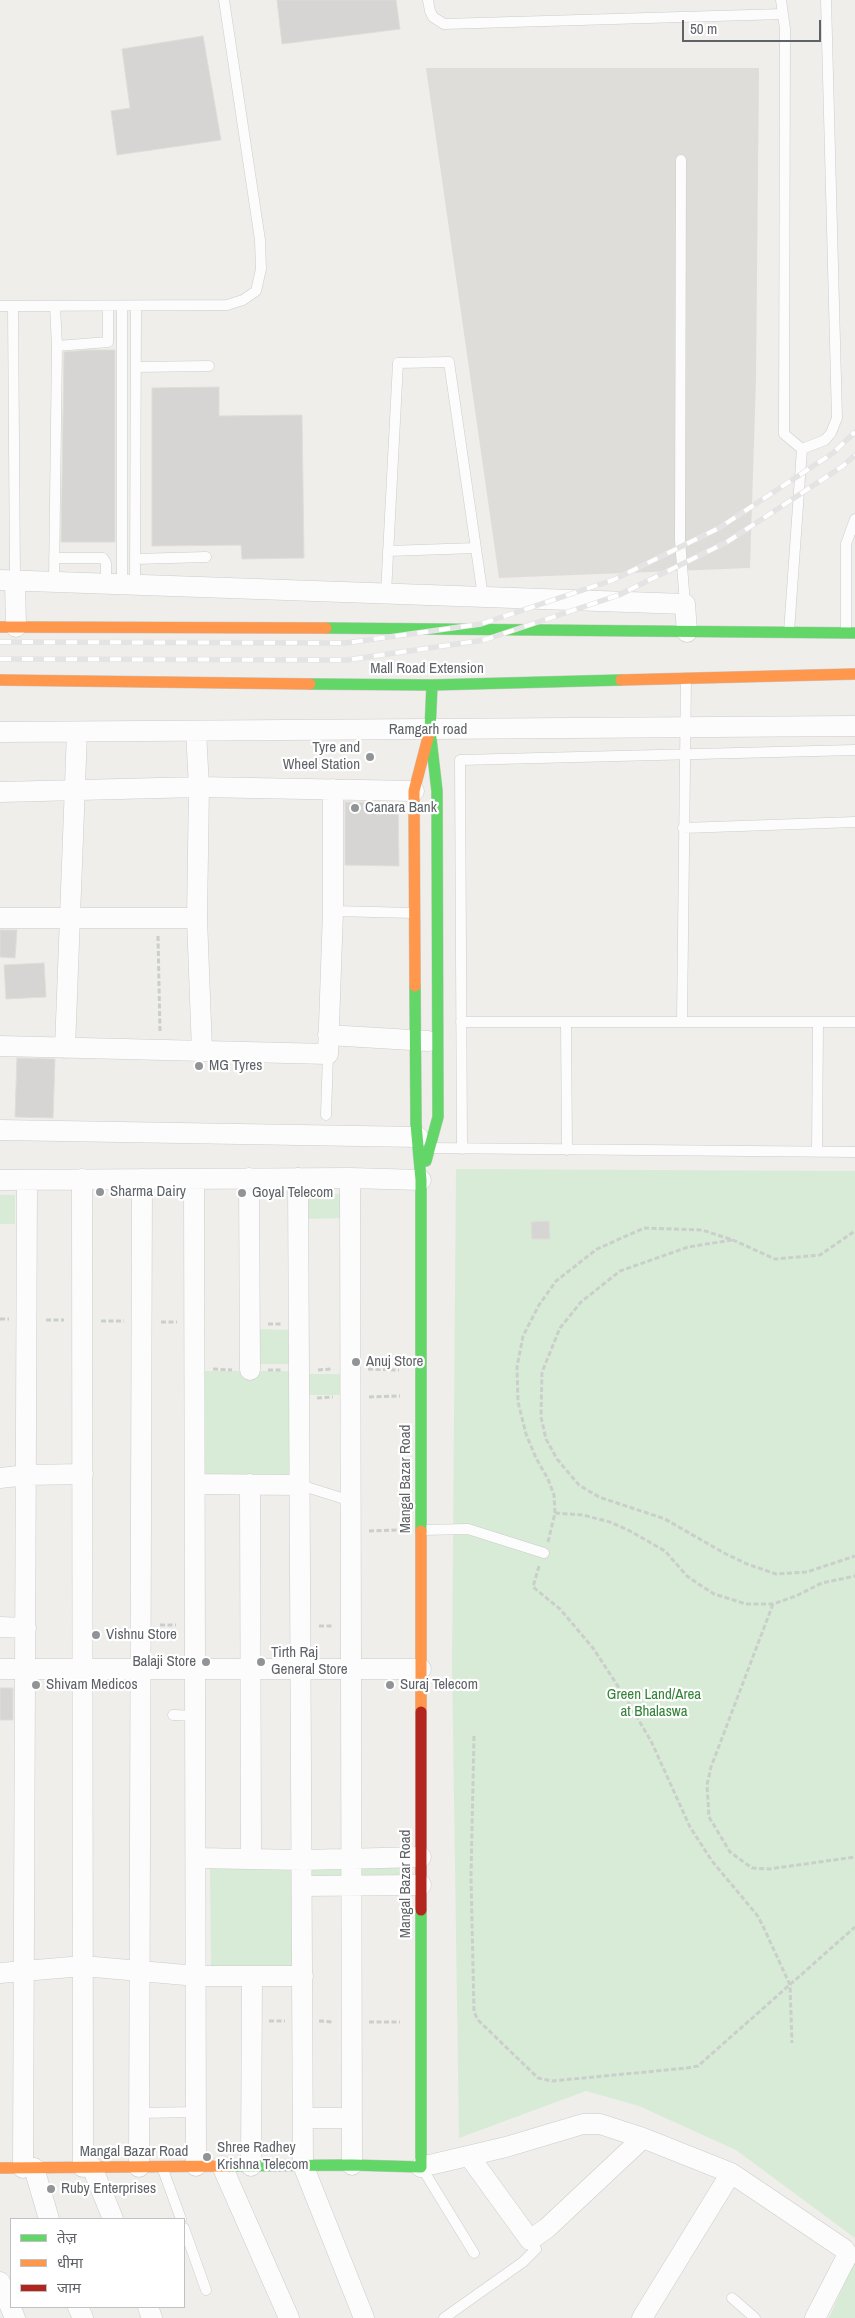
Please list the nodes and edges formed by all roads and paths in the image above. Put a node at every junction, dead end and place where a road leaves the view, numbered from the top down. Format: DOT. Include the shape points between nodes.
graph roads {
  1 [pos="224,0"];
  2 [pos="428,0"];
  3 [pos="781,0"];
  4 [pos="826,0"];
  5 [pos="782,14"];
  6 [pos="681,160"];
  7 [pos="0,306"];
  8 [pos="13,306"];
  9 [pos="55,306"];
  10 [pos="108,306"];
  11 [pos="122,306"];
  12 [pos="136,306"];
  13 [pos="57,346"];
  14 [pos="136,366"];
  15 [pos="209,366"];
  16 [pos="802,449"];
  17 [pos="855,519"];
  18 [pos="476,548"];
  19 [pos="388,551"];
  20 [pos="206,557"];
  21 [pos="54,558"];
  22 [pos="135,559"];
  23 [pos="8,580"];
  24 [pos="54,581"];
  25 [pos="121,583"];
  26 [pos="386,593"];
  27 [pos="483,597"];
  28 [pos="685,604"];
  29 [pos="8,627"];
  30 [pos="688,632"];
  31 [pos="850,633"];
  32 [pos="789,634"];
  33 [pos="855,674"];
  34 [pos="686,677"];
  35 [pos="0,680"];
  36 [pos="432,685"];
  37 [pos="855,726"];
  38 [pos="684,727"];
  39 [pos="430,730"];
  40 [pos="196,731"];
  41 [pos="0,732"];
  42 [pos="77,732"];
  43 [pos="855,750"];
  44 [pos="684,754"];
  45 [pos="199,787"];
  46 [pos="333,789"];
  47 [pos="75,791"];
  48 [pos="414,791"];
  49 [pos="0,792"];
  50 [pos="855,822"];
  51 [pos="683,828"];
  52 [pos="332,911"];
  53 [pos="414,913"];
  54 [pos="0,918"];
  55 [pos="69,918"];
  56 [pos="158,918"];
  57 [pos="196,918"];
  58 [pos="461,1022"];
  59 [pos="566,1022"];
  60 [pos="682,1022"];
  61 [pos="818,1022"];
  62 [pos="855,1022"];
  63 [pos="416,1040"];
  64 [pos="438,1042"];
  65 [pos="328,1044"];
  66 [pos="0,1046"];
  67 [pos="65,1048"];
  68 [pos="160,1050"];
  69 [pos="202,1051"];
  70 [pos="326,1115"];
  71 [pos="0,1130"];
  72 [pos="422,1144"];
  73 [pos="462,1149"];
  74 [pos="567,1150"];
  75 [pos="817,1152"];
  76 [pos="855,1152"];
  77 [pos="249,1178"];
  78 [pos="298,1178"];
  79 [pos="350,1178"];
  80 [pos="82,1179"];
  81 [pos="142,1179"];
  82 [pos="194,1179"];
  83 [pos="0,1180"];
  84 [pos="26,1180"];
  85 [pos="421,1180"];
  86 [pos="855,1230"];
  87 [pos="733,1240"];
  88 [pos="250,1323"];
  89 [pos="299,1324"];
  90 [pos="250,1370"];
  91 [pos="82,1474"];
  92 [pos="26,1475"];
  93 [pos="0,1478"];
  94 [pos="195,1484"];
  95 [pos="250,1484"];
  96 [pos="300,1485"];
  97 [pos="351,1501"];
  98 [pos="555,1513"];
  99 [pos="421,1530"];
  100 [pos="352,1531"];
  101 [pos="544,1553"];
  102 [pos="855,1556"];
  103 [pos="855,1576"];
  104 [pos="774,1604"];
  105 [pos="142,1625"];
  106 [pos="196,1626"];
  107 [pos="301,1626"];
  108 [pos="352,1626"];
  109 [pos="0,1627"];
  110 [pos="26,1628"];
  111 [pos="196,1668"];
  112 [pos="251,1668"];
  113 [pos="302,1668"];
  114 [pos="352,1668"];
  115 [pos="0,1669"];
  116 [pos="26,1669"];
  117 [pos="83,1669"];
  118 [pos="142,1669"];
  119 [pos="421,1669"];
  120 [pos="173,1715"];
  121 [pos="196,1716"];
  122 [pos="474,1736"];
  123 [pos="421,1857"];
  124 [pos="855,1857"];
  125 [pos="197,1858"];
  126 [pos="252,1859"];
  127 [pos="352,1859"];
  128 [pos="303,1860"];
  129 [pos="421,1885"];
  130 [pos="303,1886"];
  131 [pos="352,1886"];
  132 [pos="855,1927"];
  133 [pos="83,1966"];
  134 [pos="140,1970"];
  135 [pos="24,1971"];
  136 [pos="0,1973"];
  137 [pos="197,1976"];
  138 [pos="252,1976"];
  139 [pos="304,1976"];
  140 [pos="790,1985"];
  141 [pos="792,2043"];
  142 [pos="197,2112"];
  143 [pos="140,2113"];
  144 [pos="303,2118"];
  145 [pos="352,2118"];
  146 [pos="644,2138"];
  147 [pos="469,2156"];
  148 [pos="352,2165"];
  149 [pos="162,2166"];
  150 [pos="196,2166"];
  151 [pos="222,2166"];
  152 [pos="251,2166"];
  153 [pos="303,2166"];
  154 [pos="87,2167"];
  155 [pos="139,2167"];
  156 [pos="421,2167"];
  157 [pos="0,2168"];
  158 [pos="28,2168"];
  159 [pos="731,2173"];
  160 [pos="49,2218"];
  161 [pos="112,2218"];
  162 [pos="181,2218"];
  163 [pos="185,2231"];
  164 [pos="530,2240"];
  165 [pos="474,2253"];
  166 [pos="0,2282"];
  167 [pos="206,2290"];
  168 [pos="732,2298"];
  169 [pos="10,2308"];
  170 [pos="289,2318"];
  171 [pos="364,2318"];
  172 [pos="444,2318"];
  173 [pos="642,2318"];
  174 [pos="755,2318"];
  175 [pos="815,2318"];
  1 -- 12 [label="lane" via="260,240 261,269 256,291 227,305"];
  2 -- 5 [label="lane" via="433,17 444,24"];
  3 -- 5 [label="lane"];
  4 -- 16 [label="lane" via="837,418 825,440"];
  5 -- 16 [label="lane" via="784,434"];
  6 -- 28 [label="lane" via="680,540"];
  7 -- 8 [label="lane"];
  8 -- 9 [label="lane"];
  8 -- 23 [label="lane"];
  9 -- 10 [label="lane"];
  9 -- 13 [label="lane"];
  10 -- 11 [label="lane"];
  10 -- 13 [label="lane" via="108,342"];
  11 -- 12 [label="lane"];
  11 -- 25 [label="lane"];
  12 -- 14 [label="lane"];
  13 -- 21 [label="lane"];
  14 -- 15 [label="lane"];
  14 -- 22 [label="lane"];
  16 -- 32 [label="lane"];
  17 -- 31 [label="lane" via="846,544"];
  18 -- 19 [label="lane"];
  18 -- 19 [label="lane" via="449,362 398,362"];
  18 -- 27 [label="lane"];
  19 -- 26 [label="lane"];
  20 -- 22 [label="lane"];
  21 -- 24 [label="lane"];
  21 -- 25 [label="lane" via="103,558"];
  22 -- 25 [label="lane"];
  23 -- 24 [label="street"];
  23 -- 29 [label="street"];
  24 -- 25 [label="street"];
  25 -- 26 [label="street"];
  26 -- 27 [label="street"];
  27 -- 28 [label="street"];
  28 -- 30 [label="street"];
  29 -- 30 [label="street"];
  30 -- 32 [label="street"];
  31 -- 32 [label="street"];
  33 -- 34 [label="street, Mall Road Extension"];
  34 -- 36 [label="street, Mall Road Extension"];
  34 -- 38 [label="lane"];
  35 -- 36 [label="street, Mall Road Extension"];
  36 -- 39 [label="street"];
  37 -- 38 [label="street, Ramgarh road"];
  38 -- 39 [label="street, Ramgarh road"];
  38 -- 44 [label="lane"];
  39 -- 40 [label="street, Ramgarh road"];
  39 -- 48 [label="street, Mangal Bazar Road"];
  39 -- 64 [label="street" via="437,790"];
  40 -- 42 [label="street, Ramgarh road"];
  40 -- 45 [label="street"];
  41 -- 42 [label="street, Ramgarh road"];
  42 -- 47 [label="street"];
  43 -- 44 [label="lane"];
  44 -- 51 [label="lane"];
  44 -- 58 [label="lane" via="460,760"];
  45 -- 46 [label="street"];
  45 -- 47 [label="street"];
  45 -- 57 [label="street"];
  46 -- 48 [label="street"];
  46 -- 52 [label="street"];
  47 -- 49 [label="street"];
  47 -- 55 [label="street"];
  48 -- 53 [label="street, Mangal Bazar Road"];
  50 -- 51 [label="lane"];
  51 -- 60 [label="lane"];
  52 -- 53 [label="lane"];
  52 -- 65 [label="street"];
  53 -- 63 [label="street, Mangal Bazar Road"];
  54 -- 55 [label="street"];
  55 -- 56 [label="street"];
  55 -- 67 [label="street"];
  56 -- 57 [label="street"];
  56 -- 68 [label="path"];
  57 -- 69 [label="street"];
  58 -- 59 [label="lane"];
  58 -- 73 [label="lane"];
  59 -- 60 [label="lane"];
  59 -- 74 [label="lane"];
  60 -- 61 [label="lane"];
  61 -- 62 [label="lane"];
  61 -- 75 [label="lane"];
  63 -- 64 [label="street"];
  63 -- 65 [label="street"];
  63 -- 72 [label="street, Mangal Bazar Road"];
  64 -- 72 [label="street" via="438,1117"];
  65 -- 69 [label="street"];
  65 -- 70 [label="lane"];
  66 -- 67 [label="street"];
  67 -- 68 [label="street"];
  68 -- 69 [label="street"];
  71 -- 72 [label="street"];
  72 -- 73 [label="lane"];
  72 -- 85 [label="street, Mangal Bazar Road"];
  73 -- 74 [label="lane"];
  74 -- 75 [label="lane"];
  75 -- 76 [label="lane"];
  77 -- 78 [label="street"];
  77 -- 82 [label="street"];
  77 -- 88 [label="street"];
  78 -- 79 [label="street"];
  78 -- 89 [label="street"];
  79 -- 85 [label="street"];
  79 -- 97 [label="street"];
  80 -- 81 [label="street"];
  80 -- 84 [label="street"];
  80 -- 91 [label="street"];
  81 -- 82 [label="street"];
  81 -- 105 [label="street"];
  82 -- 94 [label="street"];
  83 -- 84 [label="street"];
  84 -- 92 [label="street"];
  85 -- 99 [label="street, Mangal Bazar Road"];
  86 -- 87 [label="path" via="820,1255 798,1258 775,1259"];
  87 -- 98 [label="path" via="702,1230 644,1228 597,1249 579,1262 556,1281 539,1305 523,1336 517,1368 518,1402 526,1434 554,1495"];
  87 -- 102 [label="path" via="688,1247 620,1270 581,1302 560,1328 542,1372 541,1417 546,1439 557,1459 579,1485 599,1497 665,1519 748,1564 776,1574 807,1572"];
  88 -- 89 [label="path"];
  88 -- 90 [label="street"];
  89 -- 96 [label="street"];
  91 -- 92 [label="street"];
  91 -- 117 [label="street"];
  92 -- 93 [label="street"];
  92 -- 110 [label="street"];
  94 -- 95 [label="street"];
  94 -- 106 [label="street"];
  95 -- 96 [label="street"];
  95 -- 112 [label="street"];
  96 -- 97 [label="lane"];
  96 -- 107 [label="street"];
  97 -- 100 [label="street"];
  98 -- 101 [label="path"];
  98 -- 104 [label="path" via="583,1515 610,1522 649,1540 665,1551 687,1576 714,1594 746,1604"];
  99 -- 100 [label="path"];
  99 -- 101 [label="lane" via="468,1529"];
  99 -- 119 [label="street, Mangal Bazar Road"];
  100 -- 108 [label="street"];
  101 -- 140 [label="path" via="532,1587 560,1609 593,1648 626,1697 651,1741 690,1827 712,1861 757,1914"];
  103 -- 104 [label="path" via="822,1583"];
  104 -- 124 [label="path" via="712,1767 707,1785 709,1817 730,1852 752,1868 769,1869"];
  105 -- 106 [label="path"];
  105 -- 118 [label="street"];
  106 -- 111 [label="street"];
  107 -- 108 [label="path"];
  107 -- 113 [label="street"];
  108 -- 114 [label="street"];
  109 -- 110 [label="street"];
  110 -- 116 [label="street"];
  111 -- 112 [label="street"];
  111 -- 118 [label="street"];
  111 -- 121 [label="street"];
  112 -- 113 [label="street"];
  112 -- 126 [label="street"];
  113 -- 114 [label="street"];
  113 -- 128 [label="street"];
  114 -- 119 [label="street"];
  114 -- 127 [label="street"];
  115 -- 116 [label="street"];
  116 -- 117 [label="street"];
  116 -- 135 [label="street"];
  117 -- 118 [label="street"];
  117 -- 133 [label="street"];
  118 -- 134 [label="street"];
  119 -- 123 [label="street, Mangal Bazar Road"];
  120 -- 121 [label="lane"];
  121 -- 125 [label="street"];
  122 -- 140 [label="path" via="471,1876 474,2012 478,2020 530,2072 538,2078 552,2081 698,2066"];
  123 -- 127 [label="street"];
  123 -- 129 [label="street, Mangal Bazar Road"];
  125 -- 126 [label="street"];
  125 -- 137 [label="street"];
  126 -- 128 [label="street"];
  127 -- 128 [label="street"];
  127 -- 131 [label="street"];
  128 -- 130 [label="street"];
  129 -- 131 [label="street"];
  129 -- 156 [label="street, Mangal Bazar Road"];
  130 -- 131 [label="street"];
  130 -- 139 [label="street"];
  131 -- 145 [label="street"];
  132 -- 140 [label="path"];
  133 -- 134 [label="street"];
  133 -- 135 [label="street"];
  133 -- 154 [label="street"];
  134 -- 137 [label="street"];
  134 -- 143 [label="street"];
  135 -- 136 [label="street"];
  135 -- 158 [label="street"];
  137 -- 138 [label="street"];
  137 -- 142 [label="street"];
  138 -- 139 [label="street"];
  138 -- 152 [label="street"];
  139 -- 144 [label="street"];
  140 -- 141 [label="path"];
  142 -- 143 [label="lane"];
  142 -- 150 [label="street"];
  143 -- 155 [label="street"];
  144 -- 145 [label="street"];
  144 -- 153 [label="street"];
  145 -- 148 [label="street"];
  146 -- 147 [label="street" via="600,2124 583,2124"];
  146 -- 159 [label="street"];
  146 -- 164 [label="street"];
  147 -- 156 [label="street"];
  147 -- 164 [label="street"];
  148 -- 153 [label="street, Mangal Bazar Road"];
  148 -- 156 [label="street, Mangal Bazar Road"];
  149 -- 150 [label="street, Mangal Bazar Road"];
  149 -- 155 [label="street, Mangal Bazar Road"];
  149 -- 162 [label="lane"];
  150 -- 151 [label="street, Mangal Bazar Road"];
  151 -- 152 [label="street, Mangal Bazar Road"];
  151 -- 170 [label="street"];
  152 -- 153 [label="street, Mangal Bazar Road"];
  153 -- 171 [label="street"];
  154 -- 155 [label="street, Mangal Bazar Road"];
  154 -- 158 [label="street, Mangal Bazar Road"];
  154 -- 161 [label="street"];
  156 -- 165 [label="lane"];
  157 -- 158 [label="street, Mangal Bazar Road"];
  158 -- 160 [label="street"];
  159 -- 173 [label="street"];
  159 -- 175 [label="street" via="846,2252 846,2258"];
  163 -- 167 [label="lane"];
  164 -- 172 [label="lane" via="536,2249 522,2262"];
  166 -- 169 [label="street"];
  168 -- 174 [label="lane"];
}
